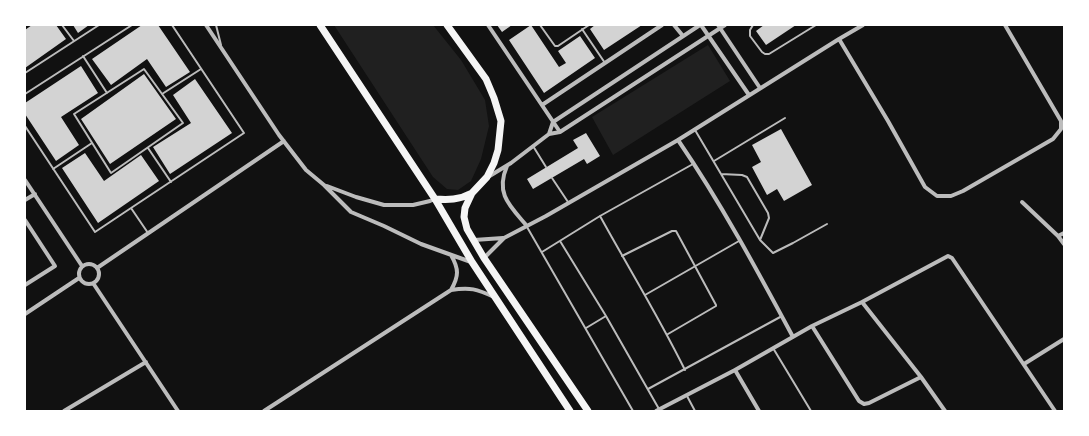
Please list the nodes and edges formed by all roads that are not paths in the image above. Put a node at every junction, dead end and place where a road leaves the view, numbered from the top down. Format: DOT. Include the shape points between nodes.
graph roads {
  1 [pos="62,25"];
  2 [pos="99,25"];
  3 [pos="132,25"];
  4 [pos="172,25"];
  5 [pos="206,25"];
  6 [pos="216,25"];
  7 [pos="320,25"];
  8 [pos="447,25"];
  9 [pos="488,25"];
  10 [pos="540,25"];
  11 [pos="589,25"];
  12 [pos="662,25"];
  13 [pos="674,25"];
  14 [pos="701,25"];
  15 [pos="725,25"];
  16 [pos="753,25"];
  17 [pos="816,25"];
  18 [pos="864,25"];
  19 [pos="1005,25"];
  20 [pos="719,27"];
  21 [pos="582,29"];
  22 [pos="683,36"];
  23 [pos="708,36"];
  24 [pos="839,39"];
  25 [pos="74,42"];
  26 [pos="223,50"];
  27 [pos="83,56"];
  28 [pos="605,62"];
  29 [pos="201,69"];
  30 [pos="25,73"];
  31 [pos="760,88"];
  32 [pos="107,93"];
  33 [pos="25,94"];
  34 [pos="162,94"];
  35 [pos="749,95"];
  36 [pos="542,105"];
  37 [pos="785,118"];
  38 [pos="1062,121"];
  39 [pos="553,122"];
  40 [pos="25,126"];
  41 [pos="694,130"];
  42 [pos="560,132"];
  43 [pos="550,134"];
  44 [pos="678,140"];
  45 [pos="284,141"];
  46 [pos="92,143"];
  47 [pos="534,146"];
  48 [pos="148,148"];
  49 [pos="714,162"];
  50 [pos="694,164"];
  51 [pos="508,165"];
  52 [pos="546,167"];
  53 [pos="53,169"];
  54 [pos="721,174"];
  55 [pos="487,177"];
  56 [pos="552,178"];
  57 [pos="25,180"];
  58 [pos="171,182"];
  59 [pos="324,185"];
  60 [pos="472,193"];
  61 [pos="34,194"];
  62 [pos="435,199"];
  63 [pos="25,200"];
  64 [pos="1022,202"];
  65 [pos="568,203"];
  66 [pos="131,208"];
  67 [pos="600,216"];
  68 [pos="25,220"];
  69 [pos="827,224"];
  70 [pos="527,226"];
  71 [pos="148,233"];
  72 [pos="1064,233"];
  73 [pos="1058,236"];
  74 [pos="504,238"];
  75 [pos="474,240"];
  76 [pos="740,240"];
  77 [pos="760,240"];
  78 [pos="560,241"];
  79 [pos="1064,244"];
  80 [pos="542,252"];
  81 [pos="451,254"];
  82 [pos="622,256"];
  83 [pos="484,258"];
  84 [pos="472,262"];
  85 [pos="82,266"];
  86 [pos="695,266"];
  87 [pos="97,268"];
  88 [pos="79,278"];
  89 [pos="93,283"];
  90 [pos="25,285"];
  91 [pos="451,290"];
  92 [pos="645,295"];
  93 [pos="496,298"];
  94 [pos="862,302"];
  95 [pos="25,314"];
  96 [pos="606,316"];
  97 [pos="782,316"];
  98 [pos="812,326"];
  99 [pos="586,328"];
  100 [pos="668,334"];
  101 [pos="793,337"];
  102 [pos="1064,339"];
  103 [pos="773,348"];
  104 [pos="146,362"];
  105 [pos="1024,364"];
  106 [pos="685,370"];
  107 [pos="735,370"];
  108 [pos="921,377"];
  109 [pos="648,389"];
  110 [pos="687,395"];
  111 [pos="658,410"];
  112 [pos="64,411"];
  113 [pos="178,411"];
  114 [pos="264,411"];
  115 [pos="570,411"];
  116 [pos="588,411"];
  117 [pos="633,411"];
  118 [pos="695,411"];
  119 [pos="759,411"];
  120 [pos="811,411"];
  121 [pos="944,411"];
  122 [pos="1055,411"];
  1 -- 25 [label="lane"];
  2 -- 25 [label="lane"];
  3 -- 27 [label="lane"];
  4 -- 29 [label="lane"];
  5 -- 26 [label="street"];
  6 -- 26 [label="lane"];
  7 -- 62 [label="highway"];
  8 -- 55 [label="highway" via="486,79 501,121 498,150"];
  9 -- 36 [label="street"];
  10 -- 21 [label="lane" via="556,46"];
  11 -- 21 [label="lane"];
  12 -- 28 [label="street"];
  13 -- 22 [label="street"];
  14 -- 22 [label="street"];
  14 -- 23 [label="street"];
  15 -- 20 [label="street"];
  16 -- 17 [label="lane" via="750,36 762,52 769,54"];
  18 -- 24 [label="street"];
  19 -- 38 [label="street"];
  20 -- 23 [label="street"];
  20 -- 31 [label="street"];
  21 -- 28 [label="lane"];
  22 -- 39 [label="street"];
  23 -- 35 [label="street"];
  23 -- 42 [label="street"];
  24 -- 31 [label="street"];
  24 -- 38 [label="street" via="925,187 937,196 951,196 963,191 1053,139 1061,129"];
  25 -- 30 [label="lane"];
  26 -- 45 [label="street"];
  27 -- 32 [label="lane"];
  27 -- 33 [label="lane"];
  28 -- 36 [label="street"];
  29 -- 34 [label="lane"];
  29 -- 58 [label="lane" via="244,133"];
  31 -- 35 [label="street"];
  32 -- 34 [label="lane" via="144,69"];
  32 -- 46 [label="lane" via="74,114"];
  34 -- 48 [label="lane" via="183,123"];
  35 -- 41 [label="street"];
  36 -- 39 [label="street"];
  37 -- 49 [label="lane"];
  39 -- 42 [label="street"];
  39 -- 43 [label="street"];
  40 -- 53 [label="lane"];
  41 -- 44 [label="street"];
  41 -- 49 [label="lane"];
  42 -- 43 [label="street"];
  43 -- 47 [label="street"];
  44 -- 50 [label="street"];
  44 -- 65 [label="street"];
  45 -- 59 [label="street" via="306,170"];
  45 -- 71 [label="street"];
  46 -- 48 [label="lane" via="111,173"];
  46 -- 53 [label="lane"];
  47 -- 51 [label="street"];
  47 -- 52 [label="lane"];
  48 -- 58 [label="lane"];
  49 -- 54 [label="lane"];
  50 -- 67 [label="lane"];
  50 -- 76 [label="street"];
  51 -- 55 [label="street"];
  51 -- 70 [label="street" via="502,182 503,192 507,202"];
  53 -- 66 [label="lane" via="95,232"];
  54 -- 77 [label="lane"];
  54 -- 77 [label="lane" via="747,177 768,213 769,218"];
  55 -- 60 [label="highway"];
  56 -- 65 [label="lane"];
  57 -- 61 [label="street"];
  58 -- 66 [label="lane"];
  59 -- 62 [label="street" via="384,205 413,205"];
  59 -- 81 [label="street" via="351,212 421,244"];
  60 -- 62 [label="highway" via="453,200"];
  60 -- 75 [label="highway" via="464,217 467,229"];
  61 -- 63 [label="street"];
  61 -- 85 [label="street"];
  62 -- 84 [label="highway"];
  64 -- 73 [label="street"];
  65 -- 70 [label="street"];
  66 -- 71 [label="lane"];
  67 -- 78 [label="lane"];
  67 -- 82 [label="lane"];
  68 -- 90 [label="street" via="55,266"];
  69 -- 77 [label="lane" via="773,253"];
  70 -- 74 [label="street"];
  70 -- 80 [label="lane"];
  71 -- 87 [label="street"];
  72 -- 73 [label="street"];
  73 -- 79 [label="street"];
  74 -- 75 [label="street"];
  74 -- 83 [label="street"];
  75 -- 83 [label="highway"];
  76 -- 86 [label="lane"];
  76 -- 97 [label="street"];
  78 -- 80 [label="lane"];
  78 -- 96 [label="lane"];
  80 -- 99 [label="lane"];
  81 -- 84 [label="street"];
  81 -- 91 [label="street" via="456,263 457,280"];
  82 -- 86 [label="lane" via="674,230"];
  82 -- 92 [label="lane"];
  83 -- 116 [label="highway"];
  84 -- 93 [label="highway"];
  85 -- 87 [label="street" via="88,264"];
  85 -- 88 [label="street"];
  86 -- 92 [label="lane"];
  86 -- 100 [label="lane" via="716,306"];
  87 -- 89 [label="street" via="99,274"];
  88 -- 89 [label="street" via="83,283"];
  88 -- 95 [label="street"];
  89 -- 104 [label="street"];
  91 -- 93 [label="street" via="478,290"];
  91 -- 114 [label="street"];
  92 -- 100 [label="lane"];
  93 -- 115 [label="highway"];
  94 -- 98 [label="street"];
  94 -- 105 [label="street" via="948,256 952,258"];
  94 -- 108 [label="street"];
  96 -- 99 [label="lane"];
  96 -- 109 [label="lane"];
  97 -- 101 [label="street"];
  97 -- 106 [label="lane"];
  98 -- 101 [label="street"];
  98 -- 108 [label="street" via="859,401 864,404 869,404"];
  99 -- 117 [label="lane"];
  100 -- 106 [label="lane"];
  101 -- 103 [label="street"];
  102 -- 105 [label="street"];
  103 -- 107 [label="street"];
  103 -- 120 [label="lane"];
  104 -- 112 [label="street"];
  104 -- 113 [label="street"];
  105 -- 122 [label="street"];
  106 -- 109 [label="lane"];
  107 -- 110 [label="street"];
  107 -- 119 [label="street"];
  108 -- 121 [label="street"];
  109 -- 111 [label="lane"];
  110 -- 111 [label="street"];
  110 -- 118 [label="lane"];
}
